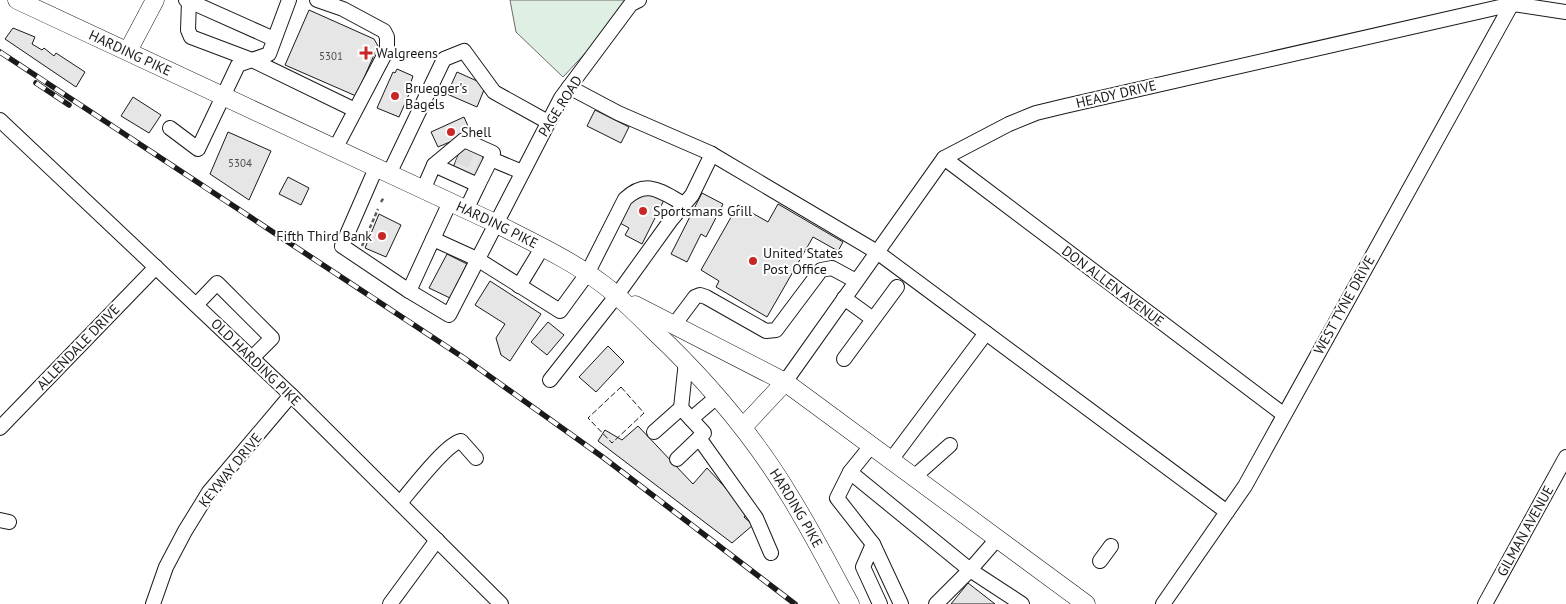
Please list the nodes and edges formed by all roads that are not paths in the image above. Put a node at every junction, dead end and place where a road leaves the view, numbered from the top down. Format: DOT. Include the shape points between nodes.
graph roads {
  1 [pos="17,0"];
  2 [pos="154,0"];
  3 [pos="187,0"];
  4 [pos="289,0"];
  5 [pos="316,0"];
  6 [pos="639,0"];
  7 [pos="1514,2"];
  8 [pos="1566,12"];
  9 [pos="274,39"];
  10 [pos="128,51"];
  11 [pos="252,60"];
  12 [pos="569,88"];
  13 [pos="224,97"];
  14 [pos="355,110"];
  15 [pos="548,122"];
  16 [pos="2,125"];
  17 [pos="170,128"];
  18 [pos="335,149"];
  19 [pos="712,154"];
  20 [pos="944,158"];
  21 [pos="486,164"];
  22 [pos="434,165"];
  23 [pos="382,171"];
  24 [pos="522,172"];
  25 [pos="478,185"];
  26 [pos="424,190"];
  27 [pos="450,202"];
  28 [pos="684,204"];
  29 [pos="466,210"];
  30 [pos="495,223"];
  31 [pos="433,239"];
  32 [pos="542,248"];
  33 [pos="877,252"];
  34 [pos="477,259"];
  35 [pos="156,267"];
  36 [pos="587,274"];
  37 [pos="856,281"];
  38 [pos="519,286"];
  39 [pos="897,287"];
  40 [pos="409,291"];
  41 [pos="617,295"];
  42 [pos="844,298"];
  43 [pos="196,305"];
  44 [pos="873,319"];
  45 [pos="674,324"];
  46 [pos="986,333"];
  47 [pos="252,358"];
  48 [pos="844,358"];
  49 [pos="686,361"];
  50 [pos="550,380"];
  51 [pos="784,382"];
  52 [pos="291,396"];
  53 [pos="718,396"];
  54 [pos="681,408"];
  55 [pos="1283,414"];
  56 [pos="691,419"];
  57 [pos="0,428"];
  58 [pos="743,428"];
  59 [pos="654,432"];
  60 [pos="699,438"];
  61 [pos="950,444"];
  62 [pos="871,446"];
  63 [pos="1566,457"];
  64 [pos="476,458"];
  65 [pos="677,459"];
  66 [pos="891,460"];
  67 [pos="850,472"];
  68 [pos="914,477"];
  69 [pos="400,503"];
  70 [pos="1226,512"];
  71 [pos="997,539"];
  72 [pos="438,540"];
  73 [pos="873,544"];
  74 [pos="1111,546"];
  75 [pos="771,553"];
  76 [pos="1100,561"];
  77 [pos="970,570"];
  78 [pos="153,604"];
  79 [pos="390,604"];
  80 [pos="501,604"];
  81 [pos="850,604"];
  82 [pos="880,604"];
  83 [pos="901,604"];
  84 [pos="936,604"];
  85 [pos="1022,604"];
  86 [pos="1086,604"];
  87 [pos="1164,604"];
  88 [pos="1484,604"];
  1 -- 10 [label="main road, HARDING PIKE"];
  2 -- 10 [label="main road"];
  3 -- 9 [label="street"];
  3 -- 11 [label="street" via="191,37"];
  4 -- 9 [label="street"];
  5 -- 14 [label="street" via="343,9 384,31 387,37 387,50"];
  6 -- 12 [label="street, PAGE ROAD" via="631,4"];
  7 -- 8 [label="street, HEADY DRIVE"];
  7 -- 20 [label="street, HEADY DRIVE" via="1036,113"];
  7 -- 55 [label="street, WEST TYNE DRIVE"];
  9 -- 11 [label="street" via="269,54"];
  10 -- 13 [label="main road, HARDING PIKE"];
  11 -- 13 [label="street" via="238,65"];
  11 -- 14 [label="street"];
  12 -- 15 [label="street, PAGE ROAD"];
  12 -- 19 [label="street"];
  13 -- 17 [label="street" via="198,149"];
  13 -- 18 [label="main road, HARDING PIKE"];
  14 -- 18 [label="street"];
  15 -- 23 [label="street" via="494,92 464,51 444,60"];
  15 -- 24 [label="street, PAGE ROAD"];
  16 -- 35 [label="street, OLD HARDING PIKE"];
  18 -- 23 [label="main road, HARDING PIKE"];
  19 -- 28 [label="street" via="692,195"];
  19 -- 33 [label="street"];
  20 -- 33 [label="street, HEADY DRIVE"];
  20 -- 55 [label="street, DON ALLEN AVENUE"];
  21 -- 22 [label="street" via="493,152 464,140 454,153"];
  21 -- 24 [label="street"];
  21 -- 25 [label="street"];
  22 -- 25 [label="street"];
  22 -- 26 [label="street"];
  23 -- 26 [label="main road, HARDING PIKE"];
  23 -- 40 [label="street" via="342,246"];
  24 -- 30 [label="street, PAGE ROAD"];
  25 -- 29 [label="street"];
  26 -- 27 [label="main road, HARDING PIKE"];
  27 -- 29 [label="main road, HARDING PIKE"];
  27 -- 31 [label="street"];
  28 -- 36 [label="street" via="652,187 633,191 625,199"];
  28 -- 41 [label="street"];
  29 -- 30 [label="main road, HARDING PIKE"];
  30 -- 32 [label="main road, HARDING PIKE"];
  30 -- 34 [label="street, PAGE ROAD"];
  31 -- 34 [label="street"];
  31 -- 40 [label="street"];
  32 -- 36 [label="main road, HARDING PIKE"];
  32 -- 38 [label="street"];
  33 -- 37 [label="street, HEADY DRIVE"];
  33 -- 46 [label="street"];
  34 -- 38 [label="street"];
  34 -- 40 [label="street, PAGE ROAD" via="449,315"];
  35 -- 43 [label="street, OLD HARDING PIKE"];
  35 -- 57 [label="street, ALLENDALE DRIVE"];
  36 -- 38 [label="street" via="560,311"];
  36 -- 41 [label="main road, HARDING PIKE"];
  37 -- 42 [label="street, HEADY DRIVE"];
  37 -- 45 [label="street" via="832,268 821,270 776,330 766,331 700,295 694,296"];
  39 -- 44 [label="street"];
  41 -- 45 [label="main road"];
  41 -- 49 [label="main road, HARDING PIKE"];
  41 -- 50 [label="street"];
  42 -- 44 [label="street"];
  42 -- 51 [label="street, HEADY DRIVE"];
  43 -- 47 [label="street, OLD HARDING PIKE"];
  43 -- 47 [label="street" via="217,283 272,338"];
  44 -- 48 [label="street"];
  45 -- 51 [label="main road"];
  46 -- 66 [label="street"];
  46 -- 70 [label="street"];
  47 -- 52 [label="street, OLD HARDING PIKE"];
  49 -- 53 [label="main road, HARDING PIKE"];
  49 -- 54 [label="street"];
  51 -- 58 [label="main road"];
  51 -- 62 [label="main road"];
  52 -- 69 [label="street, OLD HARDING PIKE"];
  52 -- 78 [label="street, KEYWAY DRIVE" via="209,492 166,567"];
  53 -- 56 [label="street"];
  53 -- 58 [label="main road, HARDING PIKE"];
  54 -- 56 [label="street"];
  54 -- 59 [label="street"];
  55 -- 70 [label="street, WEST TYNE DRIVE"];
  56 -- 60 [label="street" via="704,433"];
  58 -- 81 [label="main road, HARDING PIKE" via="791,497"];
  60 -- 65 [label="street"];
  60 -- 75 [label="street" via="756,518"];
  61 -- 68 [label="street"];
  62 -- 66 [label="main road"];
  62 -- 67 [label="street"];
  63 -- 88 [label="street, GILMAN AVENUE"];
  64 -- 69 [label="street" via="461,442 455,442"];
  66 -- 68 [label="main road"];
  67 -- 73 [label="street" via="836,498"];
  67 -- 77 [label="street"];
  68 -- 71 [label="main road"];
  69 -- 72 [label="street, OLD HARDING PIKE"];
  70 -- 87 [label="street, WEST TYNE DRIVE"];
  71 -- 77 [label="street"];
  71 -- 86 [label="main road"];
  72 -- 79 [label="street"];
  72 -- 80 [label="street, OLD HARDING PIKE"];
  73 -- 82 [label="street" via="863,567"];
  73 -- 83 [label="street"];
  74 -- 76 [label="street"];
  77 -- 84 [label="street"];
  77 -- 85 [label="street"];
}
